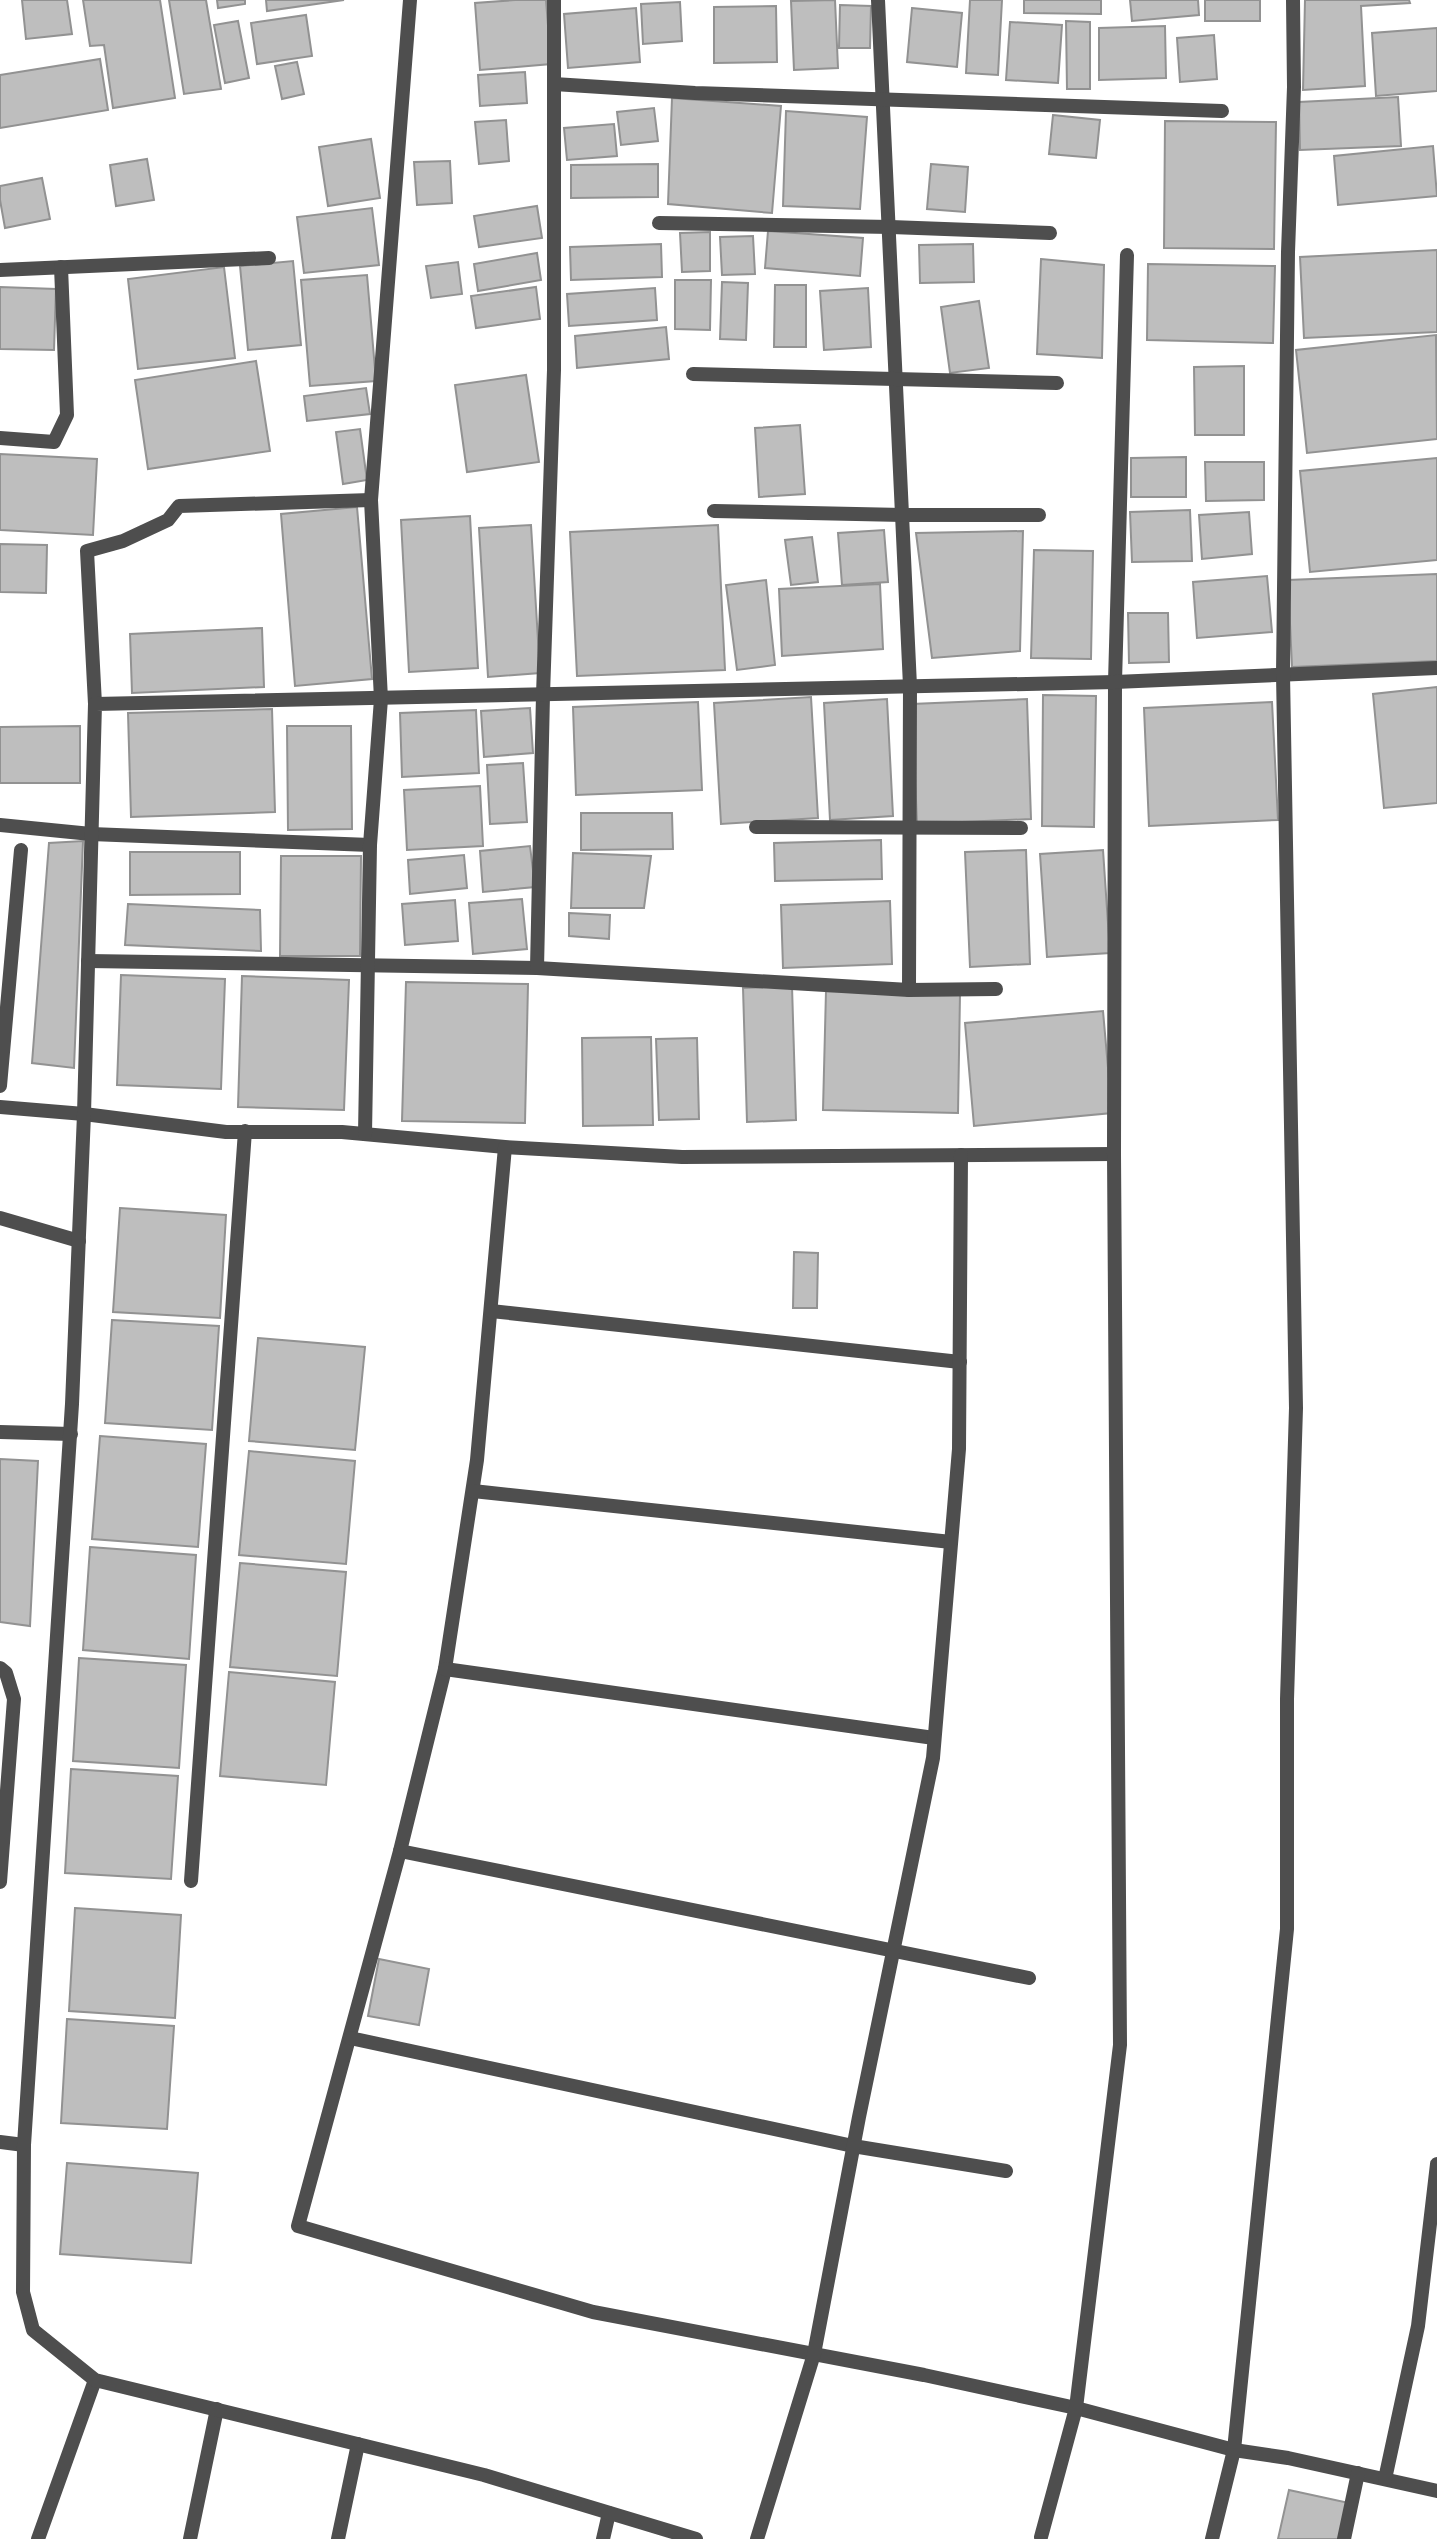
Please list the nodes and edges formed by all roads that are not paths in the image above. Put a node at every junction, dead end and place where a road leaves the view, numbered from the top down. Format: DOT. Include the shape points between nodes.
graph roads {
  1 [pos="410,0"];
  2 [pos="554,0"];
  3 [pos="878,0"];
  4 [pos="1293,0"];
  5 [pos="554,84"];
  6 [pos="884,100"];
  7 [pos="1222,111"];
  8 [pos="659,223"];
  9 [pos="891,227"];
  10 [pos="1050,233"];
  11 [pos="1127,255"];
  12 [pos="269,258"];
  13 [pos="61,267"];
  14 [pos="0,270"];
  15 [pos="693,374"];
  16 [pos="896,379"];
  17 [pos="1057,383"];
  18 [pos="0,438"];
  19 [pos="371,499"];
  20 [pos="714,511"];
  21 [pos="903,515"];
  22 [pos="1040,515"];
  23 [pos="1437,668"];
  24 [pos="1283,674"];
  25 [pos="1115,682"];
  26 [pos="910,686"];
  27 [pos="543,695"];
  28 [pos="381,699"];
  29 [pos="95,705"];
  30 [pos="0,825"];
  31 [pos="756,827"];
  32 [pos="909,827"];
  33 [pos="1021,828"];
  34 [pos="91,834"];
  35 [pos="370,845"];
  36 [pos="21,850"];
  37 [pos="88,961"];
  38 [pos="370,966"];
  39 [pos="537,968"];
  40 [pos="996,989"];
  41 [pos="909,990"];
  42 [pos="0,1086"];
  43 [pos="0,1107"];
  44 [pos="84,1114"];
  45 [pos="245,1131"];
  46 [pos="365,1134"];
  47 [pos="505,1147"];
  48 [pos="1114,1154"];
  49 [pos="961,1155"];
  50 [pos="0,1218"];
  51 [pos="79,1241"];
  52 [pos="491,1311"];
  53 [pos="960,1362"];
  54 [pos="0,1432"];
  55 [pos="71,1434"];
  56 [pos="473,1491"];
  57 [pos="951,1542"];
  58 [pos="0,1668"];
  59 [pos="445,1669"];
  60 [pos="934,1738"];
  61 [pos="400,1851"];
  62 [pos="191,1881"];
  63 [pos="0,1882"];
  64 [pos="893,1949"];
  65 [pos="1030,1978"];
  66 [pos="349,2038"];
  67 [pos="0,2142"];
  68 [pos="24,2145"];
  69 [pos="853,2146"];
  70 [pos="1437,2164"];
  71 [pos="1006,2171"];
  72 [pos="814,2354"];
  73 [pos="95,2380"];
  74 [pos="1076,2408"];
  75 [pos="217,2409"];
  76 [pos="358,2444"];
  77 [pos="1234,2450"];
  78 [pos="1358,2473"];
  79 [pos="1385,2479"];
  80 [pos="1437,2491"];
  81 [pos="609,2513"];
  82 [pos="1041,2537"];
  83 [pos="38,2539"];
  84 [pos="190,2539"];
  85 [pos="338,2539"];
  86 [pos="604,2539"];
  87 [pos="696,2539"];
  88 [pos="757,2539"];
  89 [pos="1212,2539"];
  90 [pos="1344,2539"];
  1 -- 19 [label="street"];
  2 -- 5 [label="street"];
  3 -- 6 [label="street"];
  4 -- 24 [label="street"];
  5 -- 6 [label="street"];
  5 -- 27 [label="street" via="554,370"];
  6 -- 7 [label="street"];
  6 -- 9 [label="street"];
  8 -- 9 [label="street"];
  9 -- 10 [label="street"];
  9 -- 16 [label="street"];
  11 -- 25 [label="street"];
  12 -- 13 [label="street"];
  13 -- 14 [label="street"];
  13 -- 18 [label="street" via="67,415 54,442"];
  15 -- 16 [label="street"];
  16 -- 17 [label="street"];
  16 -- 21 [label="street"];
  19 -- 28 [label="street"];
  19 -- 29 [label="street" via="179,506 168,520 87,551"];
  20 -- 21 [label="street"];
  21 -- 22 [label="street"];
  21 -- 26 [label="street"];
  23 -- 24 [label="street"];
  24 -- 25 [label="street"];
  24 -- 77 [label="street" via="1296,1408 1287,1699 1287,1929"];
  25 -- 26 [label="street"];
  25 -- 48 [label="street"];
  26 -- 27 [label="street"];
  26 -- 32 [label="street"];
  27 -- 28 [label="street"];
  27 -- 39 [label="street"];
  28 -- 29 [label="street"];
  28 -- 35 [label="street"];
  29 -- 34 [label="street"];
  30 -- 34 [label="street"];
  31 -- 32 [label="street"];
  32 -- 33 [label="street"];
  32 -- 41 [label="street"];
  34 -- 35 [label="street"];
  34 -- 37 [label="street"];
  35 -- 38 [label="street"];
  36 -- 42 [label="street"];
  37 -- 38 [label="street"];
  37 -- 44 [label="street"];
  38 -- 39 [label="street"];
  38 -- 46 [label="street"];
  39 -- 41 [label="street"];
  40 -- 41 [label="street"];
  43 -- 44 [label="street"];
  44 -- 45 [label="street"];
  44 -- 51 [label="street"];
  45 -- 46 [label="street"];
  45 -- 62 [label="street"];
  46 -- 47 [label="street"];
  47 -- 49 [label="street" via="682,1157"];
  47 -- 52 [label="street"];
  48 -- 49 [label="street"];
  48 -- 74 [label="street" via="1120,2046"];
  49 -- 53 [label="street"];
  50 -- 51 [label="street"];
  51 -- 55 [label="street"];
  52 -- 53 [label="street"];
  52 -- 56 [label="street"];
  53 -- 57 [label="street"];
  54 -- 55 [label="street"];
  55 -- 68 [label="street"];
  56 -- 57 [label="street"];
  56 -- 59 [label="street"];
  57 -- 60 [label="street"];
  58 -- 63 [label="street" via="14,1699"];
  59 -- 60 [label="street"];
  59 -- 61 [label="street"];
  60 -- 64 [label="street"];
  61 -- 64 [label="street"];
  61 -- 66 [label="street"];
  64 -- 65 [label="street"];
  64 -- 69 [label="street"];
  66 -- 69 [label="street"];
  66 -- 72 [label="street" via="298,2226 593,2312"];
  67 -- 68 [label="street"];
  68 -- 73 [label="street" via="23,2292 33,2330"];
  69 -- 71 [label="street"];
  69 -- 72 [label="street"];
  70 -- 79 [label="street" via="1418,2326"];
  72 -- 74 [label="street"];
  72 -- 88 [label="street"];
  73 -- 75 [label="street"];
  73 -- 83 [label="street"];
  74 -- 77 [label="street"];
  74 -- 82 [label="street"];
  75 -- 76 [label="street"];
  75 -- 84 [label="street"];
  76 -- 81 [label="street" via="484,2475"];
  76 -- 85 [label="street"];
  77 -- 78 [label="street"];
  77 -- 89 [label="street"];
  78 -- 79 [label="street"];
  78 -- 90 [label="street"];
  79 -- 80 [label="street"];
  81 -- 86 [label="street"];
  81 -- 87 [label="street"];
}
